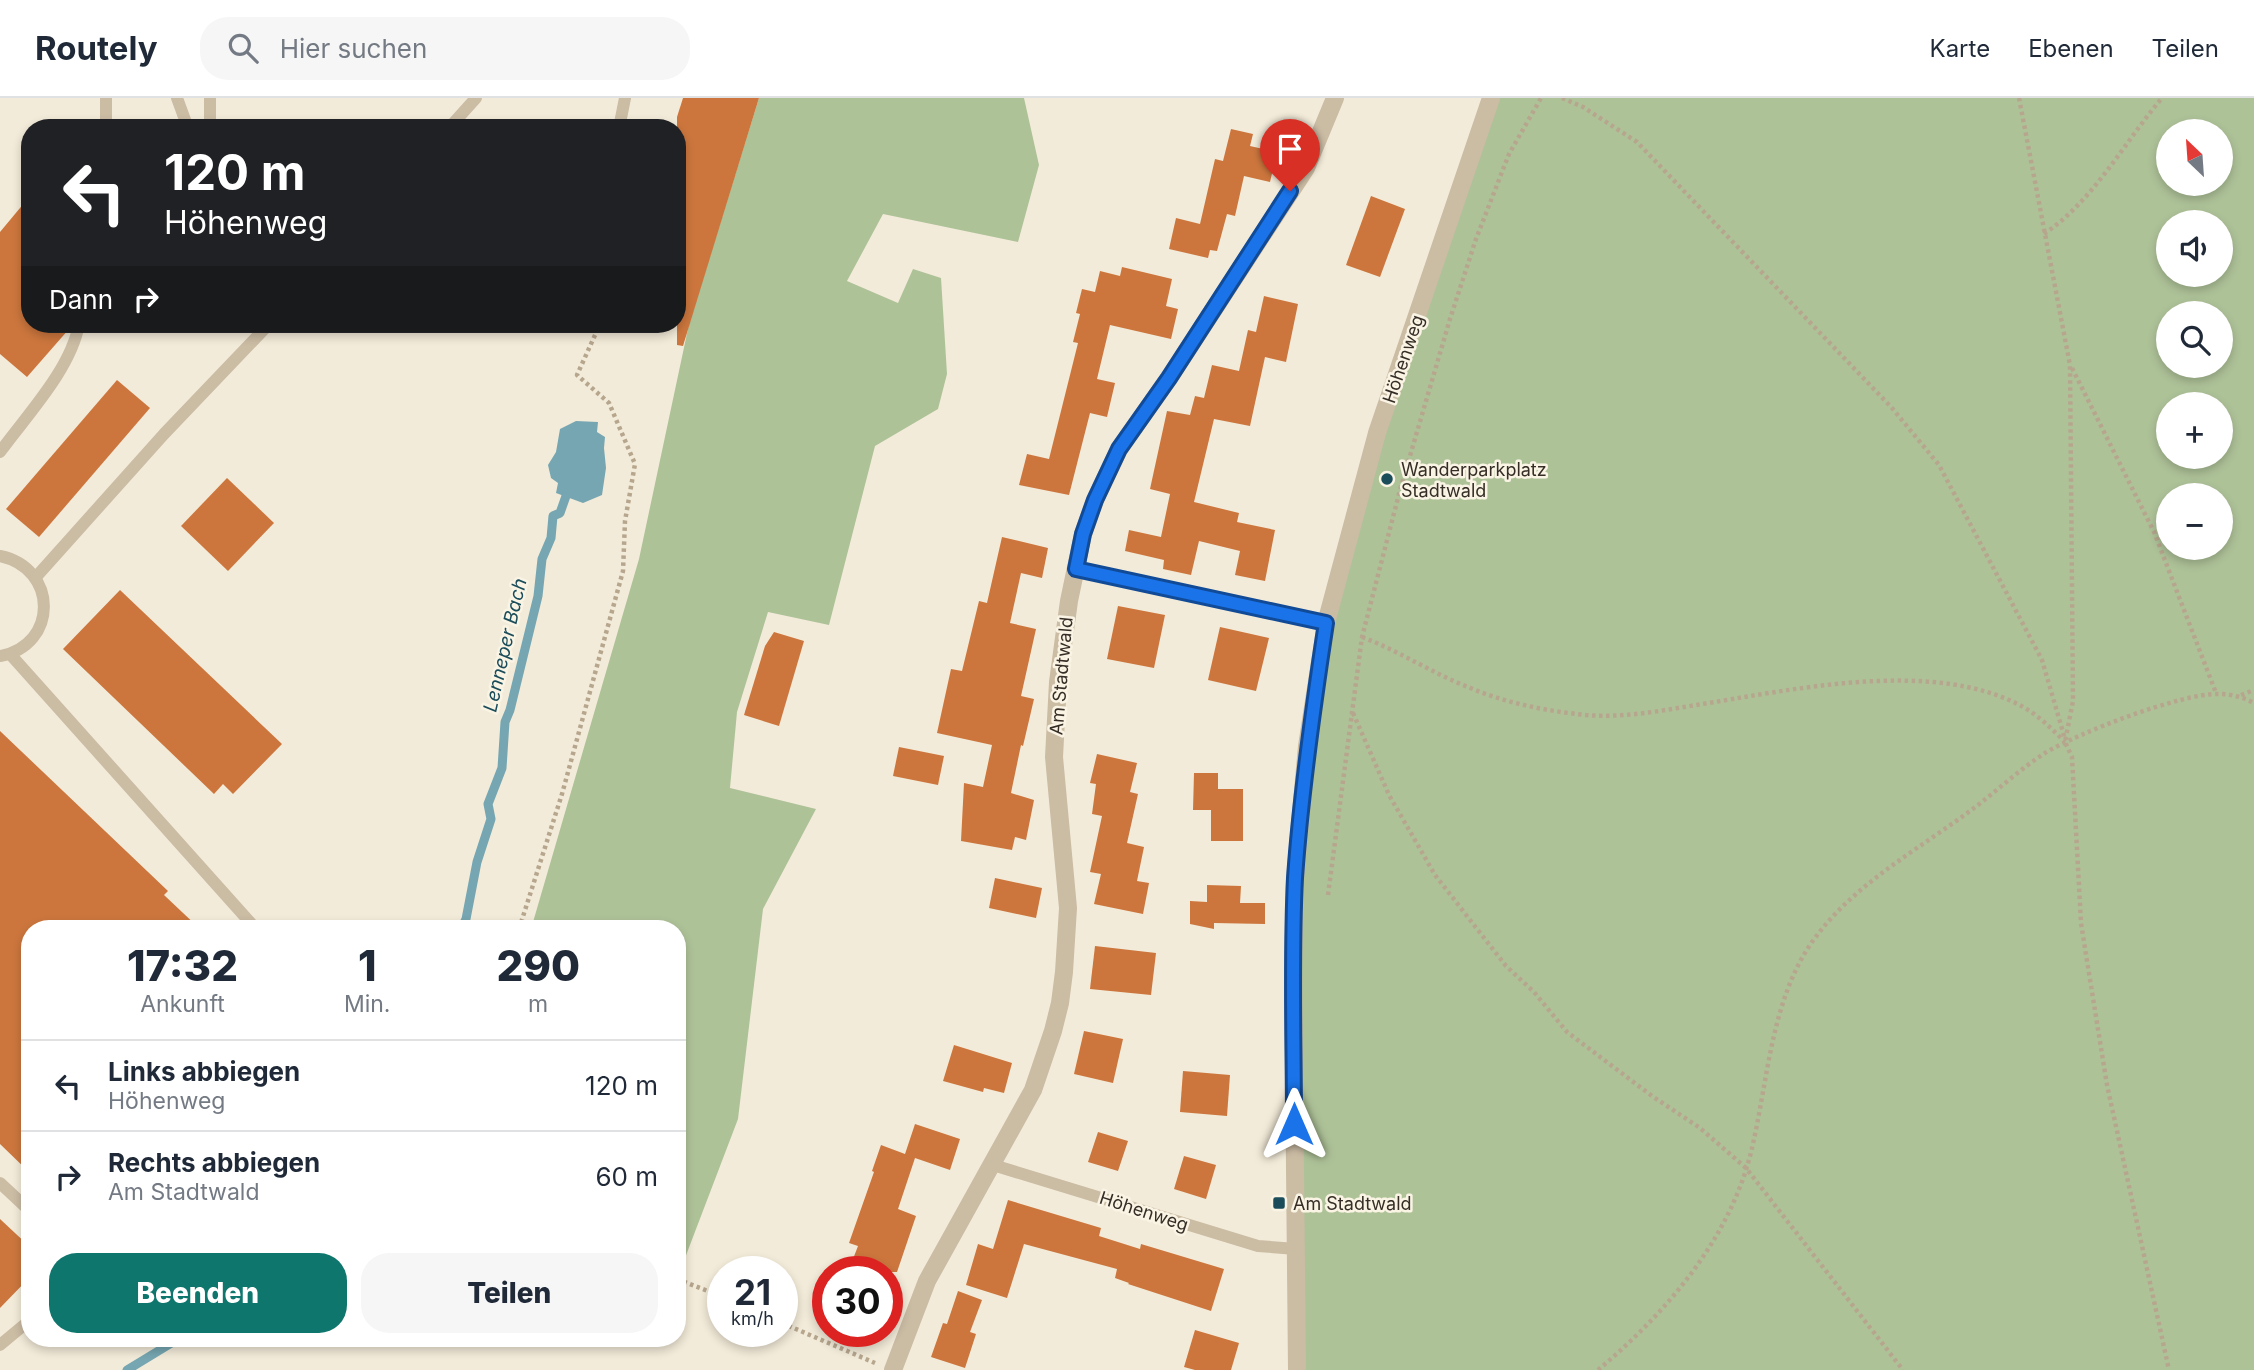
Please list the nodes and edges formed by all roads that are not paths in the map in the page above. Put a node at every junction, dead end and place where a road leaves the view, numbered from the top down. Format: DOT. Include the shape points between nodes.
graph roads {
  1 [pos="106,98"];
  2 [pos="177,98"];
  3 [pos="210,98"];
  4 [pos="476,98"];
  5 [pos="625,98"];
  6 [pos="1335,98"];
  7 [pos="1491,98"];
  8 [pos="106,119"];
  9 [pos="185,119"];
  10 [pos="210,119"];
  11 [pos="457,119"];
  12 [pos="621,119"];
  13 [pos="77,333"];
  14 [pos="260,333"];
  15 [pos="0,452"];
  16 [pos="0,556"];
  17 [pos="1076,569"];
  18 [pos="36,577"];
  19 [pos="1326,623"];
  20 [pos="5,655"];
  21 [pos="248,920"];
  22 [pos="993,1165"];
  23 [pos="0,1183"];
  24 [pos="21,1203"];
  25 [pos="1296,1249"];
  26 [pos="21,1328"];
  27 [pos="0,1345"];
  28 [pos="889,1368"];
  29 [pos="1297,1370"];
  1 -- 8 [label="lane"];
  2 -- 9 [label="lane"];
  3 -- 10 [label="lane"];
  4 -- 11 [label="lane"];
  5 -- 12 [label="lane"];
  6 -- 17 [label="street, Am Stadtwald" via="1306,168 1119,449 1095,500"];
  7 -- 19 [label="street, Höhenweg" via="1377,433"];
  13 -- 15 [label="lane" via="57,374"];
  14 -- 18 [label="lane"];
  16 -- 18 [label="lane" via="25,566"];
  17 -- 19 [label="lane"];
  17 -- 22 [label="street, Am Stadtwald" via="1062,639 1054,757 1068,908 1060,1003 1033,1090"];
  18 -- 20 [label="lane" via="43,591 42,622 24,646"];
  19 -- 25 [label="street, Höhenweg" via="1307,746 1295,879"];
  20 -- 21 [label="lane"];
  22 -- 25 [label="lane, Höhenweg" via="1258,1246"];
  22 -- 28 [label="street, Am Stadtwald" via="927,1281"];
  23 -- 24 [label="lane"];
  25 -- 29 [label="street, Höhenweg"];
  26 -- 27 [label="lane"];
}
